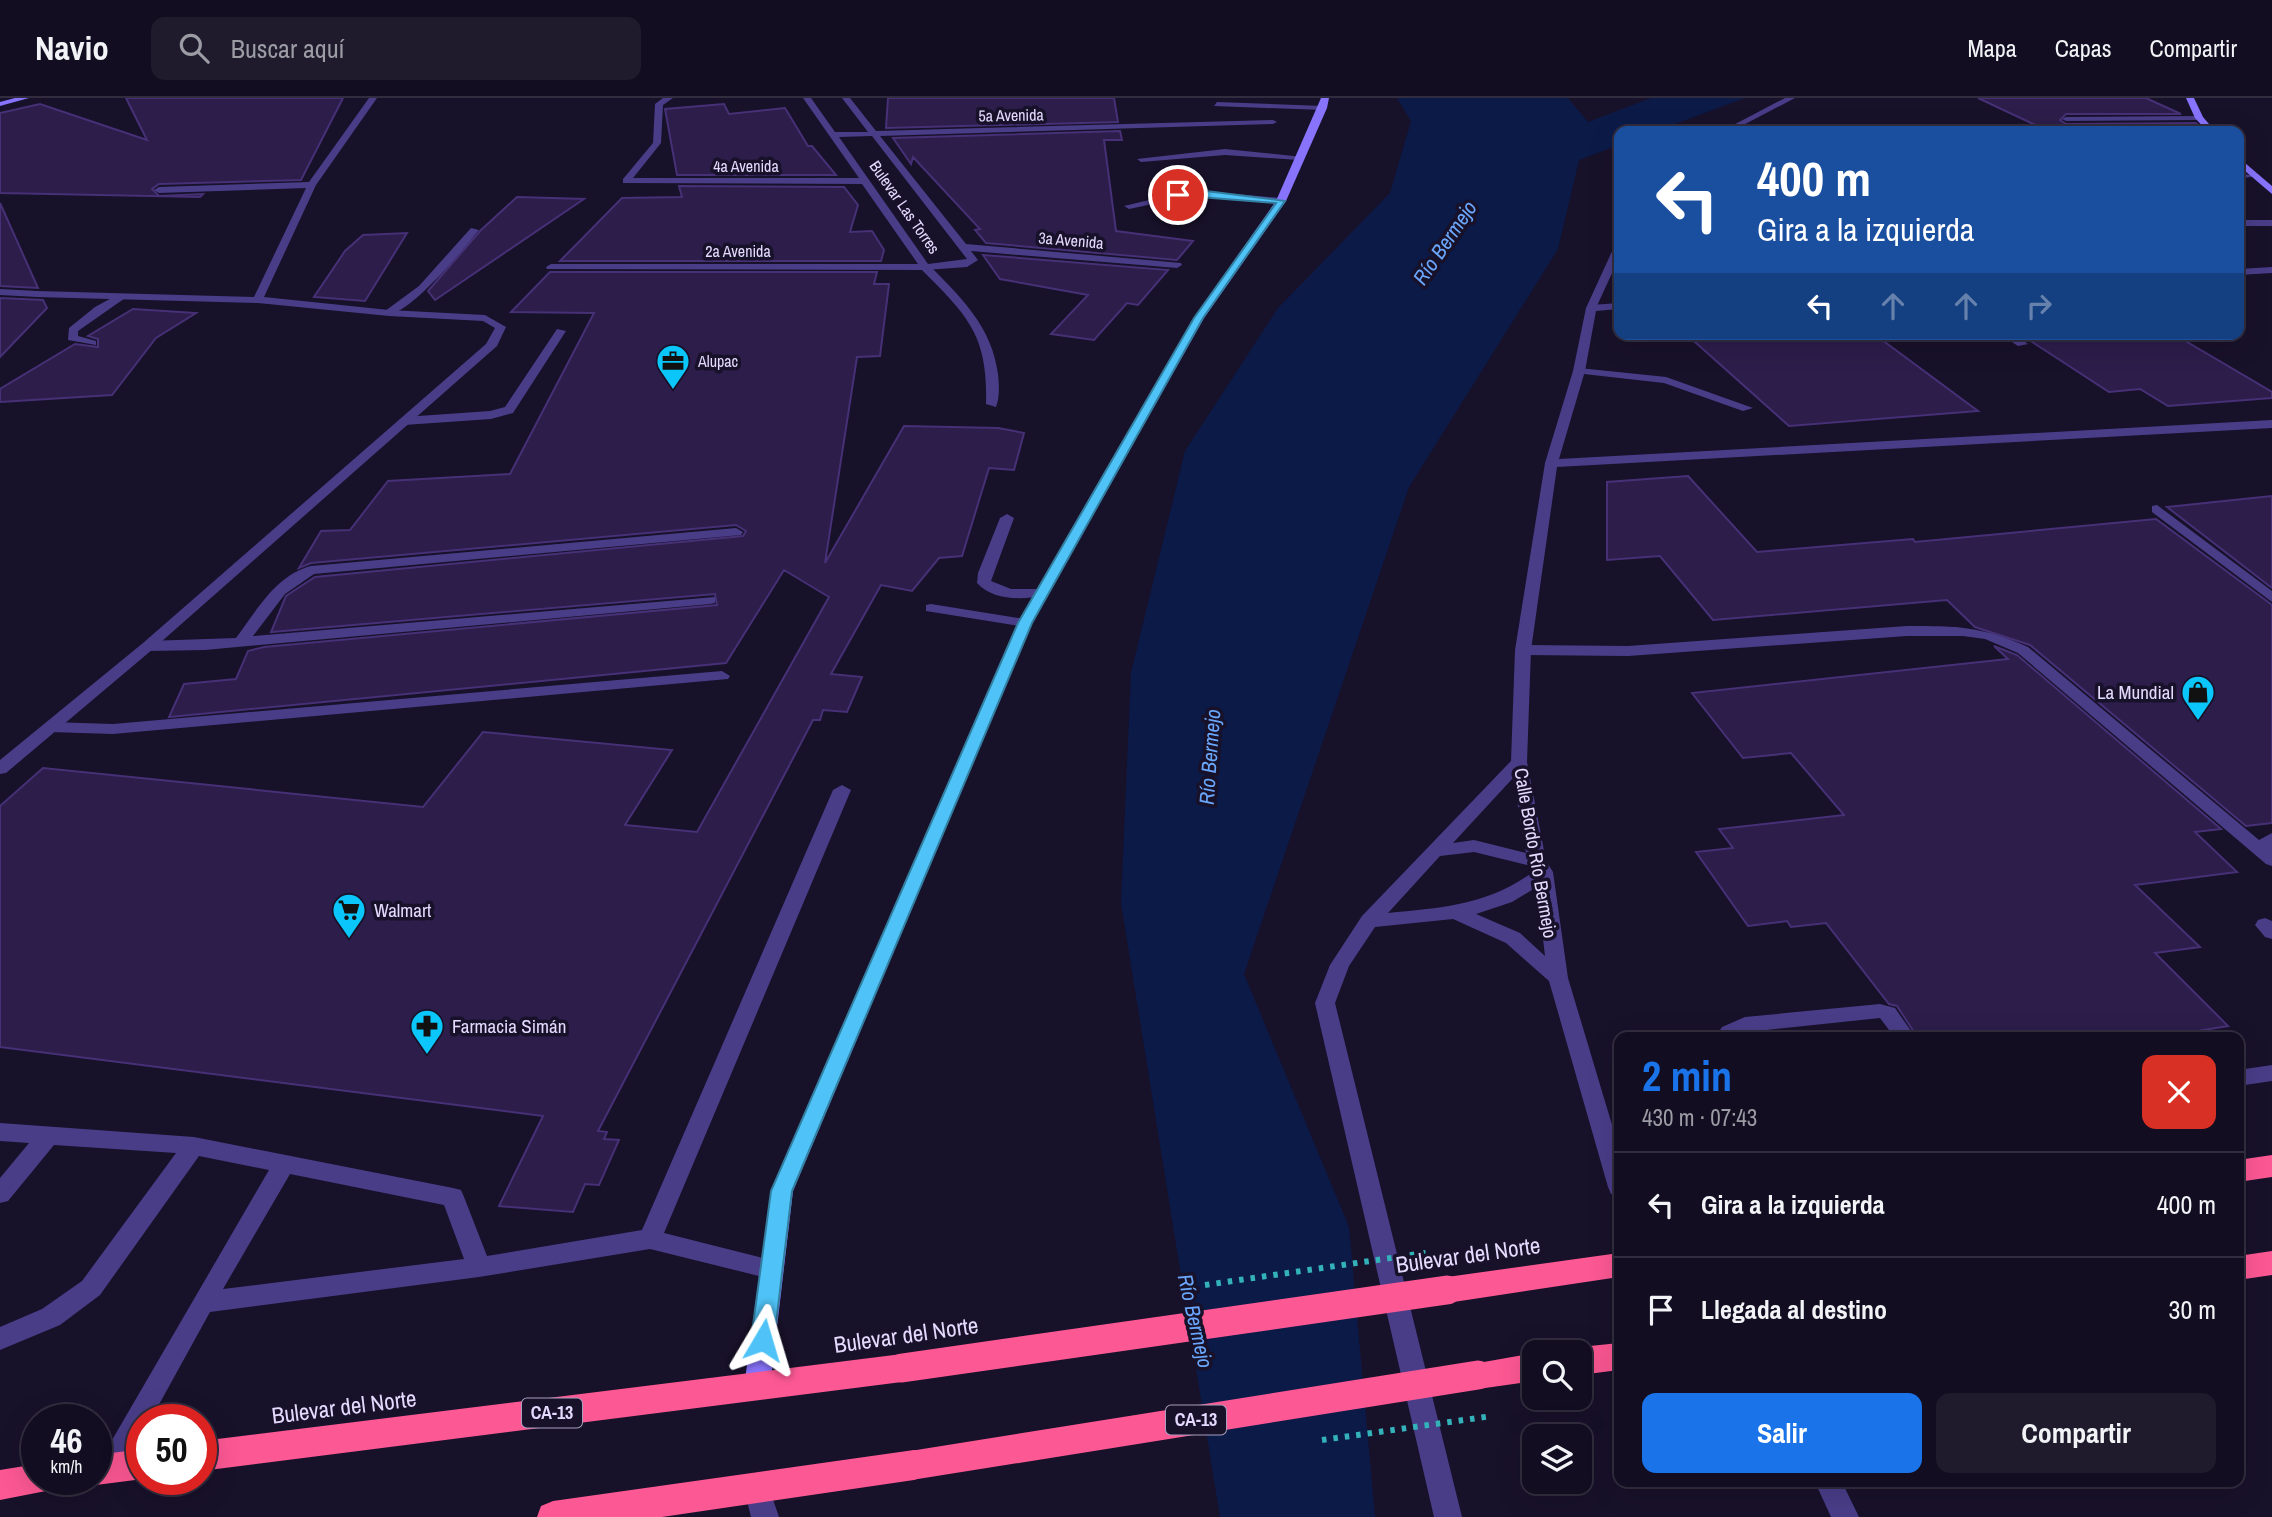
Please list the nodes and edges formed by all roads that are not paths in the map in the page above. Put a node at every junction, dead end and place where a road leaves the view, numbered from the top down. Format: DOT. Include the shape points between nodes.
graph roads {
  1 [pos="26,98"];
  2 [pos="373,98"];
  3 [pos="669,98"];
  4 [pos="807,98"];
  5 [pos="846,98"];
  6 [pos="1791,98"];
  7 [pos="2190,98"];
  8 [pos="1324,103"];
  9 [pos="0,104"];
  10 [pos="1217,104"];
  11 [pos="2199,118"];
  12 [pos="2066,119"];
  13 [pos="1273,122"];
  14 [pos="1736,126"];
  15 [pos="2206,126"];
  16 [pos="873,132"];
  17 [pos="834,135"];
  18 [pos="1299,157"];
  19 [pos="1141,159"];
  20 [pos="2244,167"];
  21 [pos="2244,176"];
  22 [pos="2252,176"];
  23 [pos="867,181"];
  24 [pos="312,185"];
  25 [pos="159,190"];
  26 [pos="2272,191"];
  27 [pos="1281,201"];
  28 [pos="1129,206"];
  29 [pos="2244,223"];
  30 [pos="2272,223"];
  31 [pos="474,230"];
  32 [pos="963,247"];
  33 [pos="1614,258"];
  34 [pos="1177,265"];
  35 [pos="551,267"];
  36 [pos="925,267"];
  37 [pos="2272,270"];
  38 [pos="2244,272"];
  39 [pos="0,292"];
  40 [pos="123,296"];
  41 [pos="258,300"];
  42 [pos="1614,306"];
  43 [pos="1591,308"];
  44 [pos="389,313"];
  45 [pos="561,331"];
  46 [pos="2016,340"];
  47 [pos="92,343"];
  48 [pos="2022,344"];
  49 [pos="1580,371"];
  50 [pos="992,404"];
  51 [pos="1747,408"];
  52 [pos="404,421"];
  53 [pos="2272,424"];
  54 [pos="1551,463"];
  55 [pos="2157,509"];
  56 [pos="1007,518"];
  57 [pos="736,532"];
  58 [pos="1041,592"];
  59 [pos="2272,598"];
  60 [pos="710,600"];
  61 [pos="931,608"];
  62 [pos="1025,623"];
  63 [pos="242,642"];
  64 [pos="148,646"];
  65 [pos="1523,650"];
  66 [pos="722,677"];
  67 [pos="50,727"];
  68 [pos="1519,762"];
  69 [pos="0,769"];
  70 [pos="842,790"];
  71 [pos="2268,849"];
  72 [pos="1436,851"];
  73 [pos="1541,867"];
  74 [pos="1454,912"];
  75 [pos="1370,921"];
  76 [pos="1558,978"];
  77 [pos="1729,1032"];
  78 [pos="1902,1032"];
  79 [pos="2272,1073"];
  80 [pos="2244,1077"];
  81 [pos="0,1132"];
  82 [pos="47,1137"];
  83 [pos="194,1146"];
  84 [pos="284,1164"];
  85 [pos="2272,1166"];
  86 [pos="1614,1170"];
  87 [pos="2244,1170"];
  88 [pos="0,1194"];
  89 [pos="650,1239"];
  90 [pos="2272,1263"];
  91 [pos="1614,1266"];
  92 [pos="479,1267"];
  93 [pos="2244,1267"];
  94 [pos="771,1269"];
  95 [pos="203,1302"];
  96 [pos="0,1339"];
  97 [pos="1614,1357"];
  98 [pos="1592,1360"];
  99 [pos="1522,1369"];
  100 [pos="757,1388"];
  101 [pos="112,1454"];
  102 [pos="217,1455"];
  103 [pos="21,1482"];
  104 [pos="0,1485"];
  105 [pos="1830,1487"];
  106 [pos="761,1502"];
  107 [pos="553,1517"];
  108 [pos="1448,1517"];
  109 [pos="1845,1517"];
  1 -- 9 [label="main road"];
  2 -- 24 [label="street"];
  3 -- 23 [label="street, 4a Avenida" via="659,104 656,143 626,181"];
  4 -- 17 [label="street, Bulevar Las Torres"];
  5 -- 16 [label="street, Bulevar Las Torres"];
  6 -- 14 [label="street"];
  7 -- 11 [label="main road"];
  8 -- 10 [label="street"];
  8 -- 18 [label="main road"];
  11 -- 12 [label="street"];
  11 -- 15 [label="main road"];
  13 -- 16 [label="street, 5a Avenida"];
  16 -- 17 [label="street, 5a Avenida"];
  16 -- 32 [label="street, Bulevar Las Torres"];
  17 -- 23 [label="street, Bulevar Las Torres"];
  18 -- 19 [label="street" via="1226,152"];
  18 -- 27 [label="main road"];
  20 -- 22 [label="main road"];
  21 -- 22 [label="street"];
  22 -- 26 [label="main road"];
  23 -- 36 [label="street, Bulevar Las Torres"];
  24 -- 25 [label="street"];
  24 -- 41 [label="street"];
  27 -- 28 [label="street" via="1191,193"];
  27 -- 58 [label="main road" via="1199,318"];
  29 -- 30 [label="street"];
  31 -- 44 [label="street" via="423,288"];
  32 -- 34 [label="street, 3a Avenida"];
  32 -- 36 [label="street, Bulevar Las Torres" via="973,260 967,264"];
  33 -- 43 [label="street, Calle Bordo Río Bermejo"];
  35 -- 36 [label="street, 2a Avenida"];
  36 -- 50 [label="street" via="969,310 983,333 994,373"];
  37 -- 38 [label="street"];
  39 -- 40 [label="street"];
  40 -- 41 [label="street"];
  40 -- 47 [label="street" via="73,330 72,338"];
  41 -- 44 [label="street"];
  42 -- 43 [label="street"];
  43 -- 49 [label="street, Calle Bordo Río Bermejo"];
  44 -- 52 [label="street" via="485,318 501,327 491,346"];
  45 -- 52 [label="street" via="509,410"];
  46 -- 48 [label="street"];
  49 -- 51 [label="street" via="1666,380"];
  49 -- 54 [label="street, Calle Bordo Río Bermejo"];
  52 -- 64 [label="street"];
  53 -- 54 [label="street"];
  54 -- 65 [label="street, Calle Bordo Río Bermejo"];
  55 -- 59 [label="street"];
  56 -- 58 [label="street" via="984,583 1012,595"];
  57 -- 63 [label="street" via="311,570 283,587"];
  58 -- 62 [label="main road"];
  60 -- 63 [label="street"];
  61 -- 62 [label="street"];
  62 -- 94 [label="main road" via="782,1191"];
  63 -- 64 [label="street"];
  64 -- 67 [label="street"];
  65 -- 68 [label="street, Calle Bordo Río Bermejo"];
  65 -- 71 [label="street" via="1628,651 1907,631 1989,635 2023,650"];
  66 -- 67 [label="street" via="113,729"];
  67 -- 69 [label="street"];
  68 -- 72 [label="street"];
  68 -- 73 [label="street, Calle Bordo Río Bermejo"];
  70 -- 89 [label="street"];
  72 -- 73 [label="street" via="1474,846"];
  72 -- 75 [label="street"];
  73 -- 74 [label="street" via="1529,887 1508,899"];
  73 -- 76 [label="street, Calle Bordo Río Bermejo"];
  74 -- 75 [label="street"];
  74 -- 76 [label="street" via="1513,938"];
  75 -- 108 [label="street" via="1340,965 1325,1003"];
  76 -- 86 [label="street, Calle Bordo Río Bermejo"];
  77 -- 78 [label="street" via="1745,1025 1880,1011 1888,1013"];
  79 -- 80 [label="street"];
  81 -- 82 [label="street"];
  82 -- 83 [label="street"];
  82 -- 88 [label="street"];
  83 -- 84 [label="street"];
  83 -- 96 [label="street" via="91,1288 51,1317"];
  84 -- 92 [label="street" via="453,1197"];
  84 -- 95 [label="street"];
  85 -- 87 [label="highway"];
  89 -- 92 [label="street"];
  89 -- 94 [label="street"];
  90 -- 93 [label="highway"];
  91 -- 100 [label="highway, Bulevar del Norte / CA-13, bridge"];
  92 -- 95 [label="street"];
  94 -- 100 [label="main road"];
  95 -- 101 [label="street"];
  97 -- 98 [label="highway"];
  99 -- 106 [label="highway, CA-13, bridge" via="914,1465"];
  100 -- 102 [label="highway, Bulevar del Norte / CA-13"];
  103 -- 104 [label="highway"];
  105 -- 109 [label="street"];
  106 -- 107 [label="highway, CA-13"];
}
